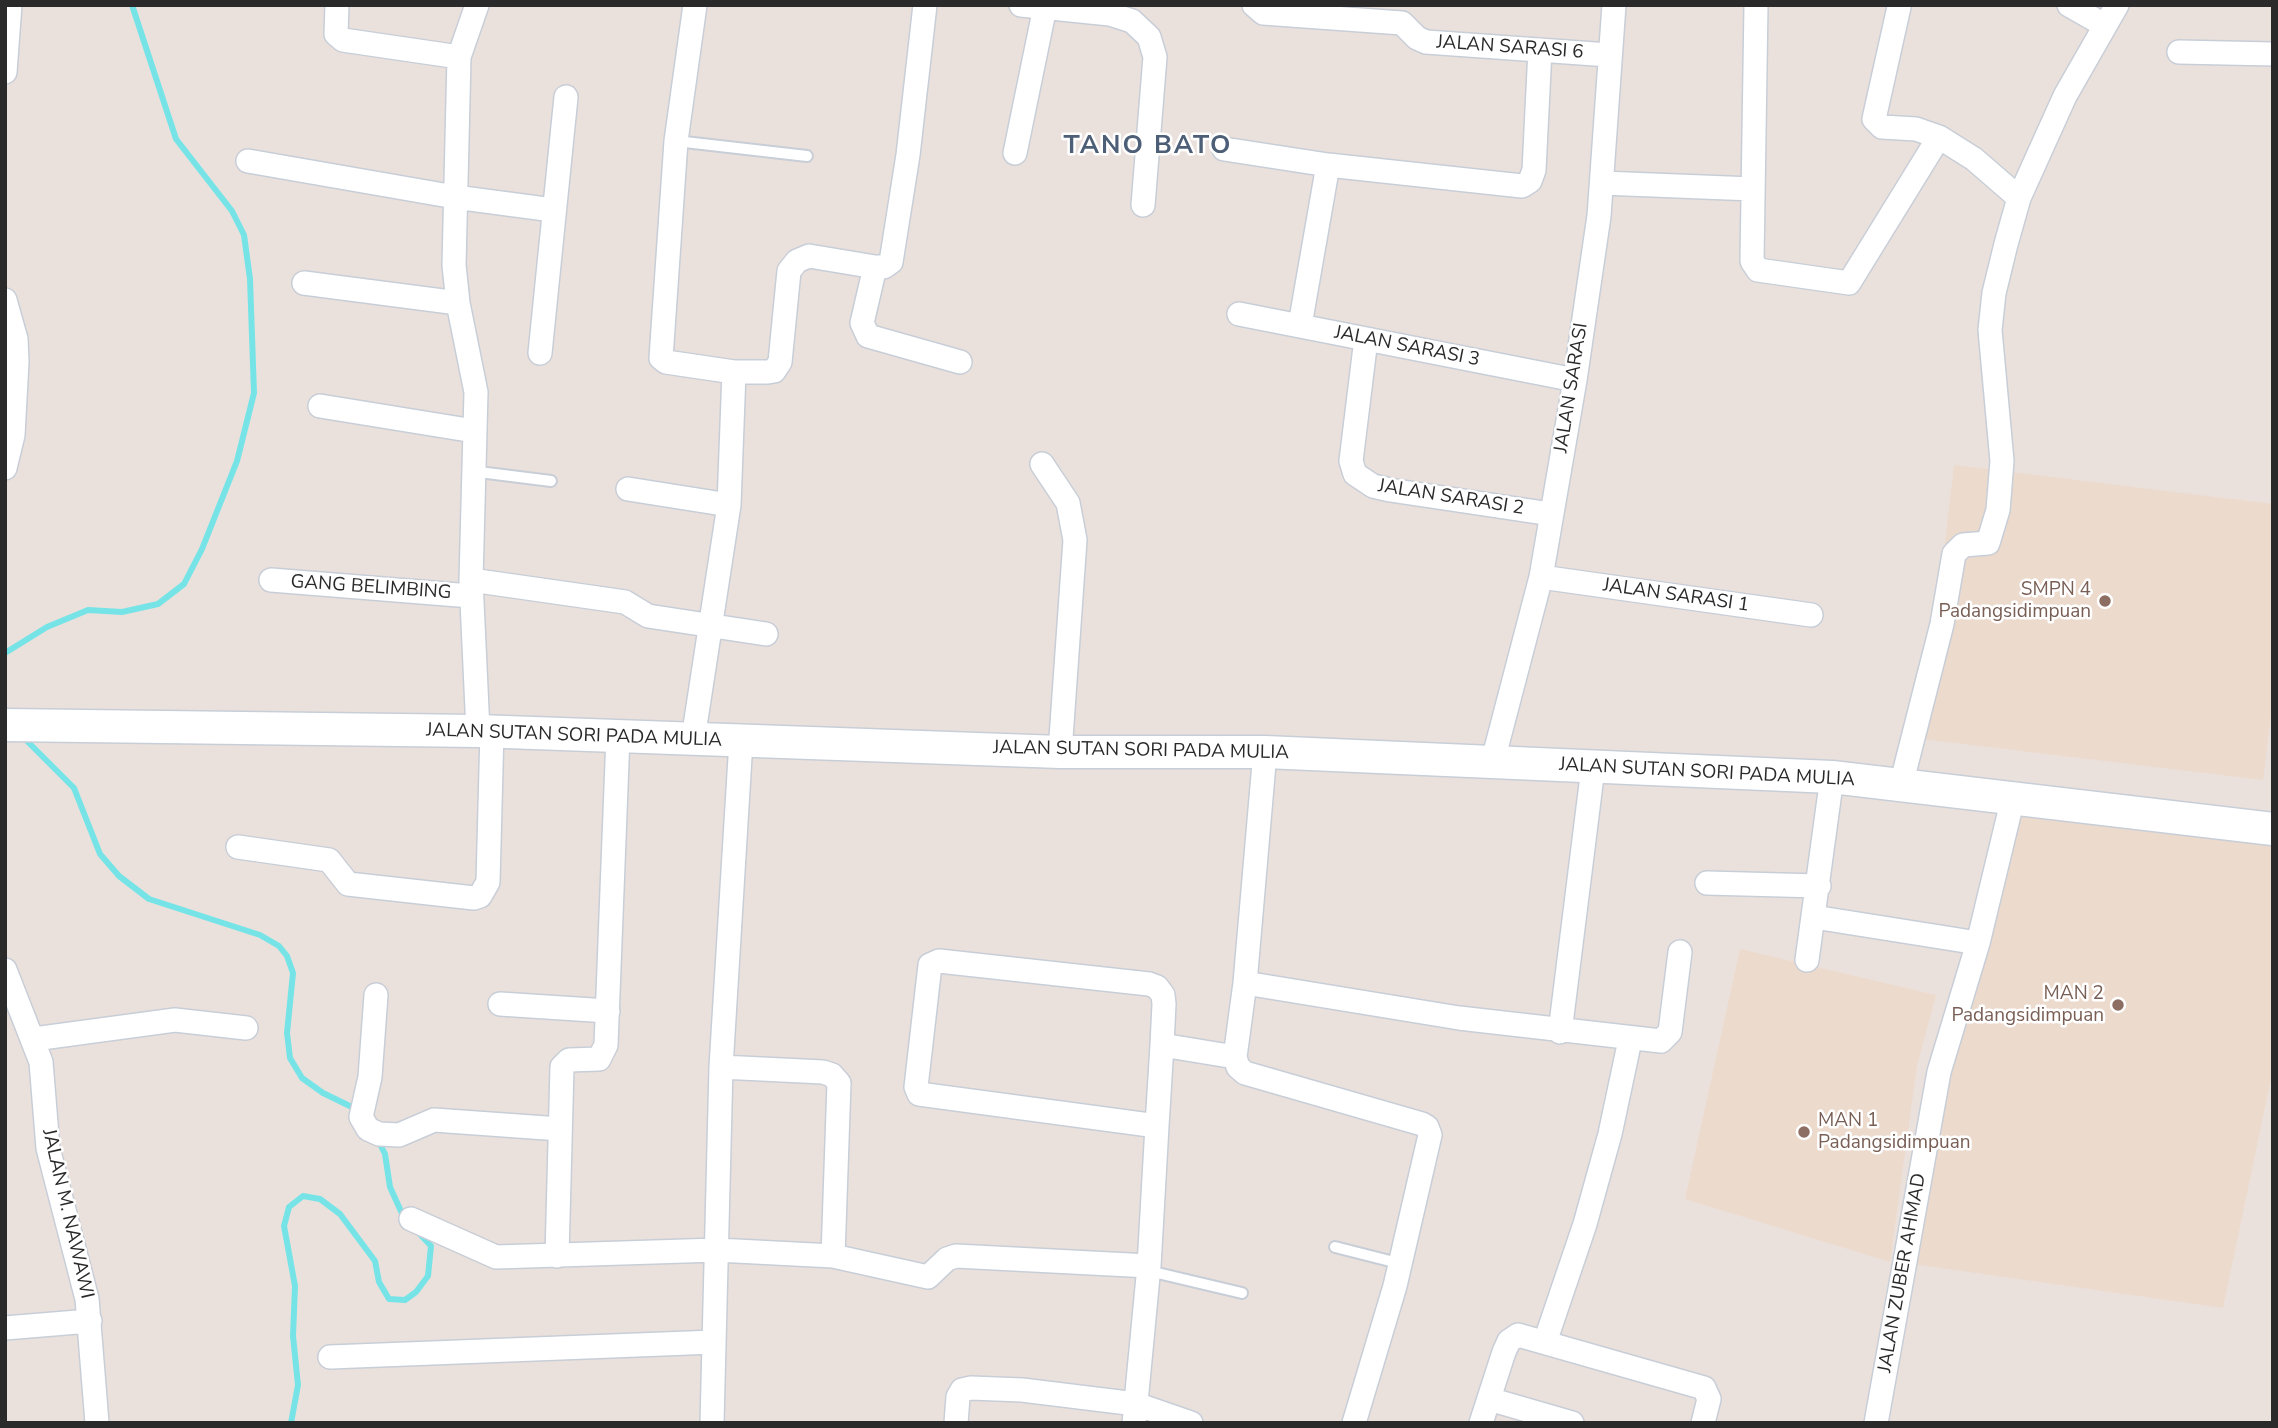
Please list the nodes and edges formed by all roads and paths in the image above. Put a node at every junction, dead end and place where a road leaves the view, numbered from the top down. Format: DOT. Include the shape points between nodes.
graph roads {
  1 [pos="10,5"];
  2 [pos="337,5"];
  3 [pos="477,5"];
  4 [pos="695,5"];
  5 [pos="925,5"];
  6 [pos="1021,5"];
  7 [pos="1254,5"];
  8 [pos="1614,5"];
  9 [pos="1755,5"];
  10 [pos="2069,5"];
  11 [pos="2118,5"];
  12 [pos="1894,6"];
  13 [pos="1045,8"];
  14 [pos="1111,10"];
  15 [pos="2104,25"];
  16 [pos="1541,51"];
  17 [pos="2179,52"];
  18 [pos="2273,54"];
  19 [pos="1609,55"];
  20 [pos="459,57"];
  21 [pos="5,72"];
  22 [pos="566,97"];
  23 [pos="1939,137"];
  24 [pos="676,141"];
  25 [pos="1224,149"];
  26 [pos="1015,153"];
  27 [pos="807,156"];
  28 [pos="248,161"];
  29 [pos="1328,165"];
  30 [pos="1602,183"];
  31 [pos="1753,189"];
  32 [pos="455,197"];
  33 [pos="2019,198"];
  34 [pos="1143,205"];
  35 [pos="553,210"];
  36 [pos="875,267"];
  37 [pos="304,283"];
  38 [pos="5,300"];
  39 [pos="458,303"];
  40 [pos="1239,314"];
  41 [pos="1300,325"];
  42 [pos="1366,339"];
  43 [pos="540,353"];
  44 [pos="960,362"];
  45 [pos="734,372"];
  46 [pos="1575,380"];
  47 [pos="320,406"];
  48 [pos="10,409"];
  49 [pos="474,431"];
  50 [pos="1042,464"];
  51 [pos="5,468"];
  52 [pos="471,471"];
  53 [pos="551,481"];
  54 [pos="628,489"];
  55 [pos="729,505"];
  56 [pos="1551,514"];
  57 [pos="1541,577"];
  58 [pos="271,580"];
  59 [pos="471,588"];
  60 [pos="1811,615"];
  61 [pos="713,626"];
  62 [pos="766,634"];
  63 [pos="5,725"];
  64 [pos="485,731"];
  65 [pos="618,736"];
  66 [pos="693,739"];
  67 [pos="741,741"];
  68 [pos="1060,752"];
  69 [pos="1265,752"];
  70 [pos="1492,764"];
  71 [pos="1593,768"];
  72 [pos="1832,777"];
  73 [pos="1902,785"];
  74 [pos="2012,798"];
  75 [pos="2273,829"];
  76 [pos="238,847"];
  77 [pos="1707,884"];
  78 [pos="1819,886"];
  79 [pos="1814,917"];
  80 [pos="1978,943"];
  81 [pos="1680,952"];
  82 [pos="1807,960"];
  83 [pos="5,970"];
  84 [pos="1245,983"];
  85 [pos="376,995"];
  86 [pos="500,1004"];
  87 [pos="608,1011"];
  88 [pos="246,1028"];
  89 [pos="1560,1032"];
  90 [pos="34,1040"];
  91 [pos="1630,1040"];
  92 [pos="1162,1045"];
  93 [pos="1235,1057"];
  94 [pos="721,1067"];
  95 [pos="1157,1126"];
  96 [pos="560,1129"];
  97 [pos="411,1219"];
  98 [pos="1335,1247"];
  99 [pos="717,1250"];
  100 [pos="557,1256"];
  101 [pos="834,1256"];
  102 [pos="1398,1263"];
  103 [pos="1149,1269"];
  104 [pos="1242,1293"];
  105 [pos="90,1321"];
  106 [pos="5,1328"];
  107 [pos="714,1342"];
  108 [pos="1545,1342"];
  109 [pos="330,1357"];
  110 [pos="1489,1399"];
  111 [pos="1135,1414"];
  112 [pos="97,1423"];
  113 [pos="712,1423"];
  114 [pos="957,1423"];
  115 [pos="1191,1423"];
  116 [pos="1354,1423"];
  117 [pos="1481,1423"];
  118 [pos="1572,1423"];
  119 [pos="1703,1423"];
  120 [pos="1876,1423"];
  1 -- 21 [label="street"];
  2 -- 20 [label="street" via="336,34 343,40"];
  3 -- 20 [label="street"];
  4 -- 24 [label="street"];
  5 -- 36 [label="street" via="896,239 891,262"];
  6 -- 13 [label="street"];
  7 -- 16 [label="street, JALAN SARASI 6" via="1263,13 1402,23 1426,42"];
  8 -- 19 [label="street, JALAN SARASI"];
  9 -- 31 [label="street"];
  10 -- 15 [label="street"];
  11 -- 15 [label="street"];
  12 -- 23 [label="street" via="1874,119 1882,127 1916,129"];
  13 -- 14 [label="street"];
  13 -- 26 [label="street"];
  14 -- 34 [label="street" via="1144,31 1155,57"];
  15 -- 33 [label="street" via="2065,96"];
  16 -- 19 [label="street, JALAN SARASI 6"];
  16 -- 29 [label="street" via="1534,170 1522,187"];
  17 -- 18 [label="street"];
  19 -- 30 [label="street, JALAN SARASI"];
  20 -- 32 [label="street"];
  22 -- 35 [label="street"];
  23 -- 31 [label="street" via="1849,283 1755,269"];
  23 -- 33 [label="street" via="1974,159"];
  24 -- 27 [label="lane"];
  24 -- 45 [label="street" via="661,358"];
  25 -- 29 [label="street"];
  28 -- 32 [label="street"];
  29 -- 41 [label="street"];
  30 -- 31 [label="street"];
  30 -- 46 [label="street, JALAN SARASI"];
  32 -- 35 [label="street"];
  32 -- 39 [label="street"];
  33 -- 73 [label="street" via="1991,314 2002,461 1998,510 1988,542 1963,545 1954,554 1942,624"];
  35 -- 43 [label="street"];
  36 -- 44 [label="street" via="862,323 868,336"];
  36 -- 45 [label="street" via="809,256 797,261 789,271 779,366 771,372"];
  37 -- 39 [label="street"];
  38 -- 48 [label="street" via="16,340"];
  39 -- 49 [label="street" via="474,376"];
  40 -- 41 [label="street, JALAN SARASI 3"];
  41 -- 42 [label="street, JALAN SARASI 3"];
  42 -- 46 [label="street, JALAN SARASI 3"];
  42 -- 56 [label="street, JALAN SARASI 2" via="1351,461 1355,474 1373,486"];
  45 -- 55 [label="street"];
  46 -- 56 [label="street, JALAN SARASI"];
  47 -- 49 [label="street"];
  48 -- 51 [label="street" via="13,435"];
  49 -- 52 [label="street"];
  50 -- 68 [label="street" via="1068,503 1075,540"];
  52 -- 53 [label="lane"];
  52 -- 59 [label="street"];
  54 -- 55 [label="street"];
  55 -- 61 [label="street"];
  56 -- 57 [label="street, JALAN SARASI"];
  57 -- 60 [label="street, JALAN SARASI 1"];
  57 -- 70 [label="street, JALAN SARASI"];
  58 -- 59 [label="street, GANG BELIMBING"];
  59 -- 61 [label="street, GANG BELIMBING" via="625,602 648,616"];
  59 -- 64 [label="street"];
  61 -- 62 [label="street, GANG BELIMBING"];
  61 -- 66 [label="street"];
  63 -- 64 [label="street, JALAN SUTAN SORI PADA MULIA"];
  64 -- 65 [label="street, JALAN SUTAN SORI PADA MULIA"];
  64 -- 76 [label="street" via="488,882 480,896 348,884 330,860"];
  65 -- 66 [label="street, JALAN SUTAN SORI PADA MULIA"];
  65 -- 87 [label="street"];
  66 -- 67 [label="street, JALAN SUTAN SORI PADA MULIA"];
  67 -- 68 [label="street, JALAN SUTAN SORI PADA MULIA"];
  67 -- 94 [label="street"];
  68 -- 69 [label="street, JALAN SUTAN SORI PADA MULIA"];
  69 -- 70 [label="street, JALAN SUTAN SORI PADA MULIA"];
  69 -- 84 [label="street"];
  70 -- 71 [label="street, JALAN SUTAN SORI PADA MULIA"];
  71 -- 72 [label="street, JALAN SUTAN SORI PADA MULIA"];
  71 -- 89 [label="street"];
  72 -- 73 [label="street, JALAN SUTAN SORI PADA MULIA"];
  72 -- 78 [label="street"];
  73 -- 74 [label="street, JALAN SUTAN SORI PADA MULIA"];
  74 -- 75 [label="street, JALAN SUTAN SORI PADA MULIA"];
  74 -- 80 [label="street, JALAN ZUBER AHMAD"];
  77 -- 78 [label="street"];
  78 -- 79 [label="street"];
  79 -- 80 [label="street"];
  79 -- 82 [label="street"];
  80 -- 120 [label="street, JALAN ZUBER AHMAD" via="1939,1072"];
  81 -- 91 [label="street" via="1669,1036 1661,1041"];
  83 -- 90 [label="street, JALAN M. NAWAWI"];
  84 -- 89 [label="street"];
  84 -- 93 [label="street"];
  85 -- 96 [label="street" via="370,1077 362,1109 365,1126 379,1134 405,1133 435,1120"];
  86 -- 87 [label="street"];
  87 -- 96 [label="street" via="603,1056 569,1060 562,1067"];
  88 -- 90 [label="street" via="175,1020"];
  89 -- 91 [label="street"];
  90 -- 105 [label="street, JALAN M. NAWAWI" via="44,1077 48,1148"];
  91 -- 108 [label="street" via="1585,1224"];
  92 -- 93 [label="street"];
  92 -- 95 [label="street"];
  92 -- 95 [label="street" via="1164,1004 1157,987 939,961 929,969 916,1087 919,1094"];
  93 -- 102 [label="street" via="1237,1067 1245,1073 1427,1127 1430,1135"];
  94 -- 99 [label="street"];
  94 -- 101 [label="street" via="823,1072 839,1083"];
  95 -- 103 [label="street"];
  96 -- 100 [label="street"];
  97 -- 100 [label="street" via="488,1256"];
  98 -- 102 [label="lane"];
  99 -- 100 [label="street"];
  99 -- 101 [label="street"];
  99 -- 107 [label="street"];
  101 -- 103 [label="street" via="928,1278 956,1256"];
  102 -- 116 [label="street"];
  103 -- 104 [label="lane"];
  103 -- 111 [label="street"];
  105 -- 106 [label="street"];
  105 -- 112 [label="street, JALAN M. NAWAWI"];
  107 -- 109 [label="street"];
  107 -- 113 [label="street"];
  108 -- 110 [label="street" via="1518,1335 1511,1339"];
  108 -- 119 [label="street" via="1704,1388 1709,1399"];
  110 -- 117 [label="street"];
  110 -- 118 [label="street"];
  111 -- 114 [label="street" via="1022,1390 971,1388 958,1397"];
  111 -- 115 [label="street"];
}
